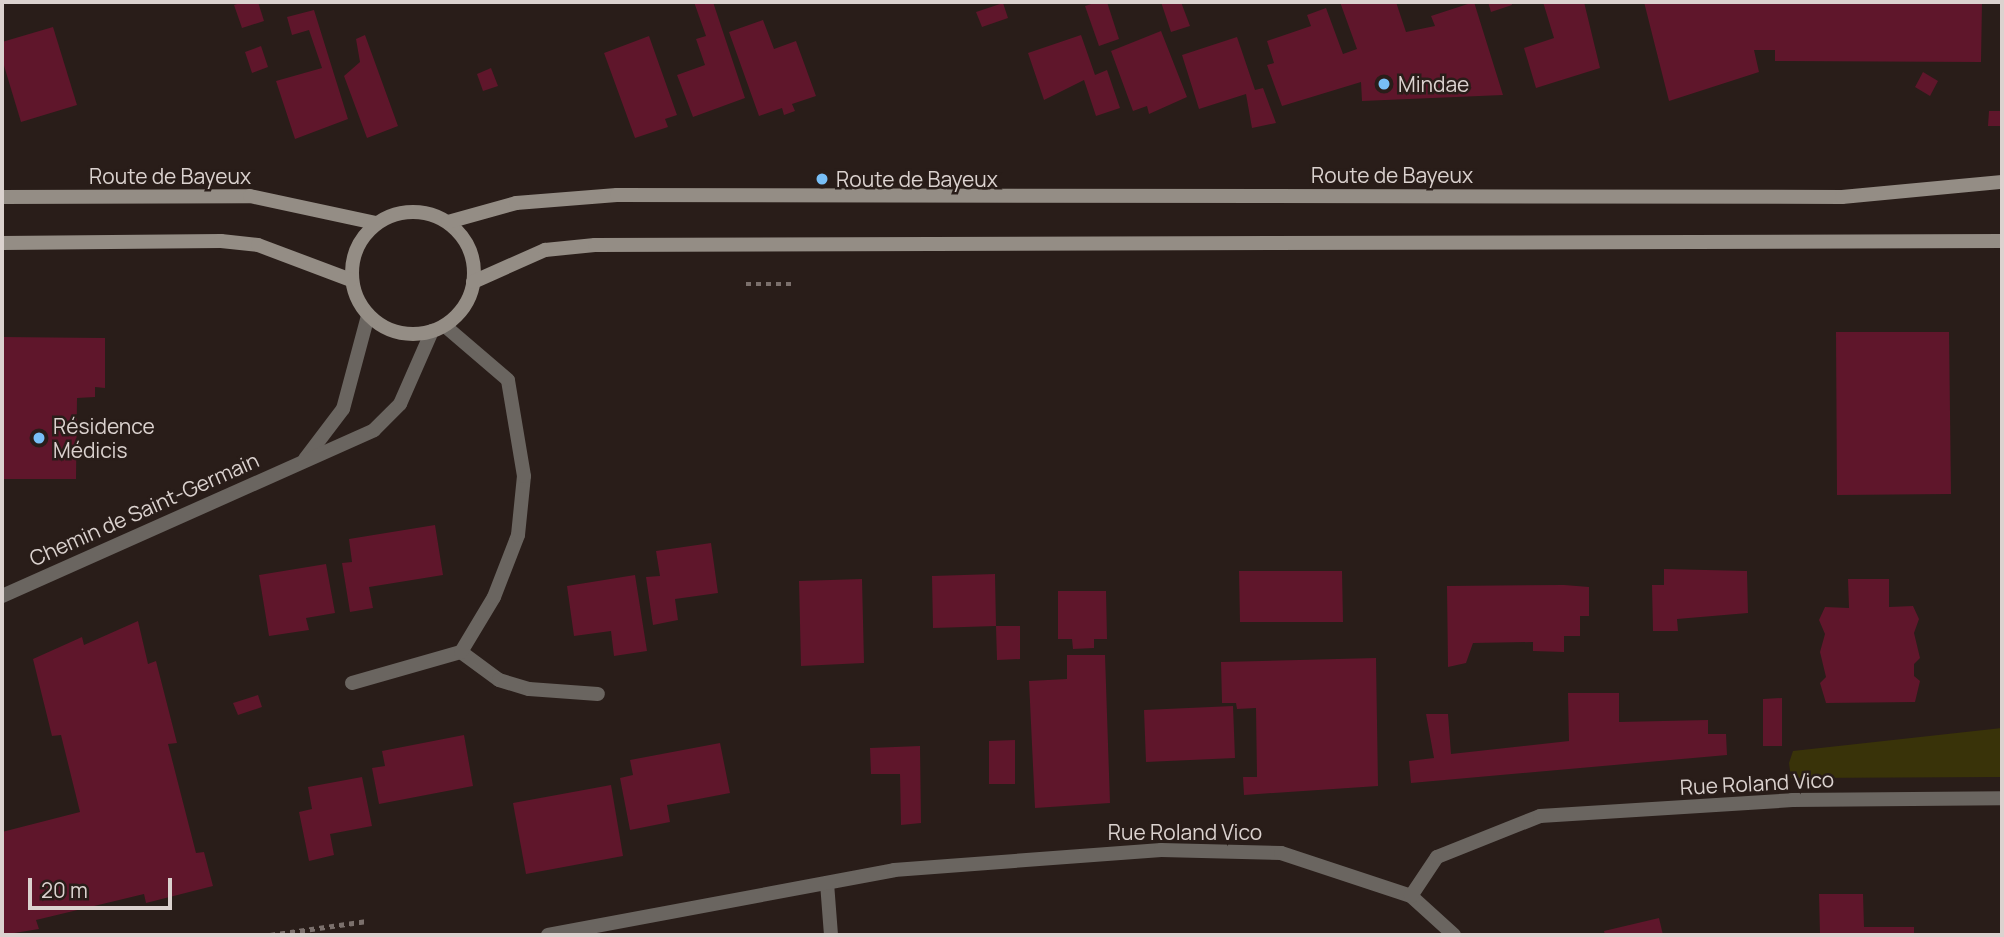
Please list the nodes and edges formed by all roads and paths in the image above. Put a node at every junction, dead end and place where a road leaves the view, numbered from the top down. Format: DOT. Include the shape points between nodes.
graph roads {
  1 [pos="2002,182"];
  2 [pos="2,197"];
  3 [pos="448,222"];
  4 [pos="376,223"];
  5 [pos="2002,241"];
  6 [pos="2,243"];
  7 [pos="351,280"];
  8 [pos="473,282"];
  9 [pos="746,284"];
  10 [pos="792,284"];
  11 [pos="368,316"];
  12 [pos="439,328"];
  13 [pos="304,460"];
  14 [pos="2,596"];
  15 [pos="461,652"];
  16 [pos="352,683"];
  17 [pos="598,694"];
  18 [pos="2002,798"];
  19 [pos="827,883"];
  20 [pos="1410,896"];
  21 [pos="367,921"];
  22 [pos="270,935"];
  23 [pos="548,935"];
  24 [pos="831,935"];
  25 [pos="1454,935"];
  1 -- 3 [label="main road, Route de Bayeux" via="1842,197 617,195 516,203"];
  2 -- 4 [label="main road, Route de Bayeux" via="250,196"];
  3 -- 4 [label="main road" via="435,215 404,212"];
  3 -- 8 [label="main road" via="470,248"];
  4 -- 7 [label="main road" via="356,248"];
  5 -- 8 [label="main road" via="595,245 545,250"];
  6 -- 7 [label="main road" via="221,241 258,245"];
  7 -- 11 [label="main road"];
  8 -- 12 [label="main road" via="468,299"];
  9 -- 10 [label="path"];
  11 -- 12 [label="main road" via="398,332"];
  11 -- 13 [label="street, Chemin de Saint-Germain" via="343,409"];
  12 -- 13 [label="street, Chemin de Saint-Germain" via="400,404 374,430"];
  12 -- 15 [label="street" via="508,380 524,476 518,535 494,597"];
  13 -- 14 [label="street, Chemin de Saint-Germain"];
  15 -- 16 [label="street"];
  15 -- 17 [label="street" via="499,680 529,689"];
  18 -- 20 [label="street, Rue Roland Vico" via="1791,800 1540,816 1437,857"];
  19 -- 20 [label="street, Rue Roland Vico" via="894,870 999,859 1231,848 1291,856"];
  19 -- 23 [label="street, Rue Roland Vico"];
  19 -- 24 [label="street"];
  20 -- 25 [label="street"];
  21 -- 22 [label="path"];
}
